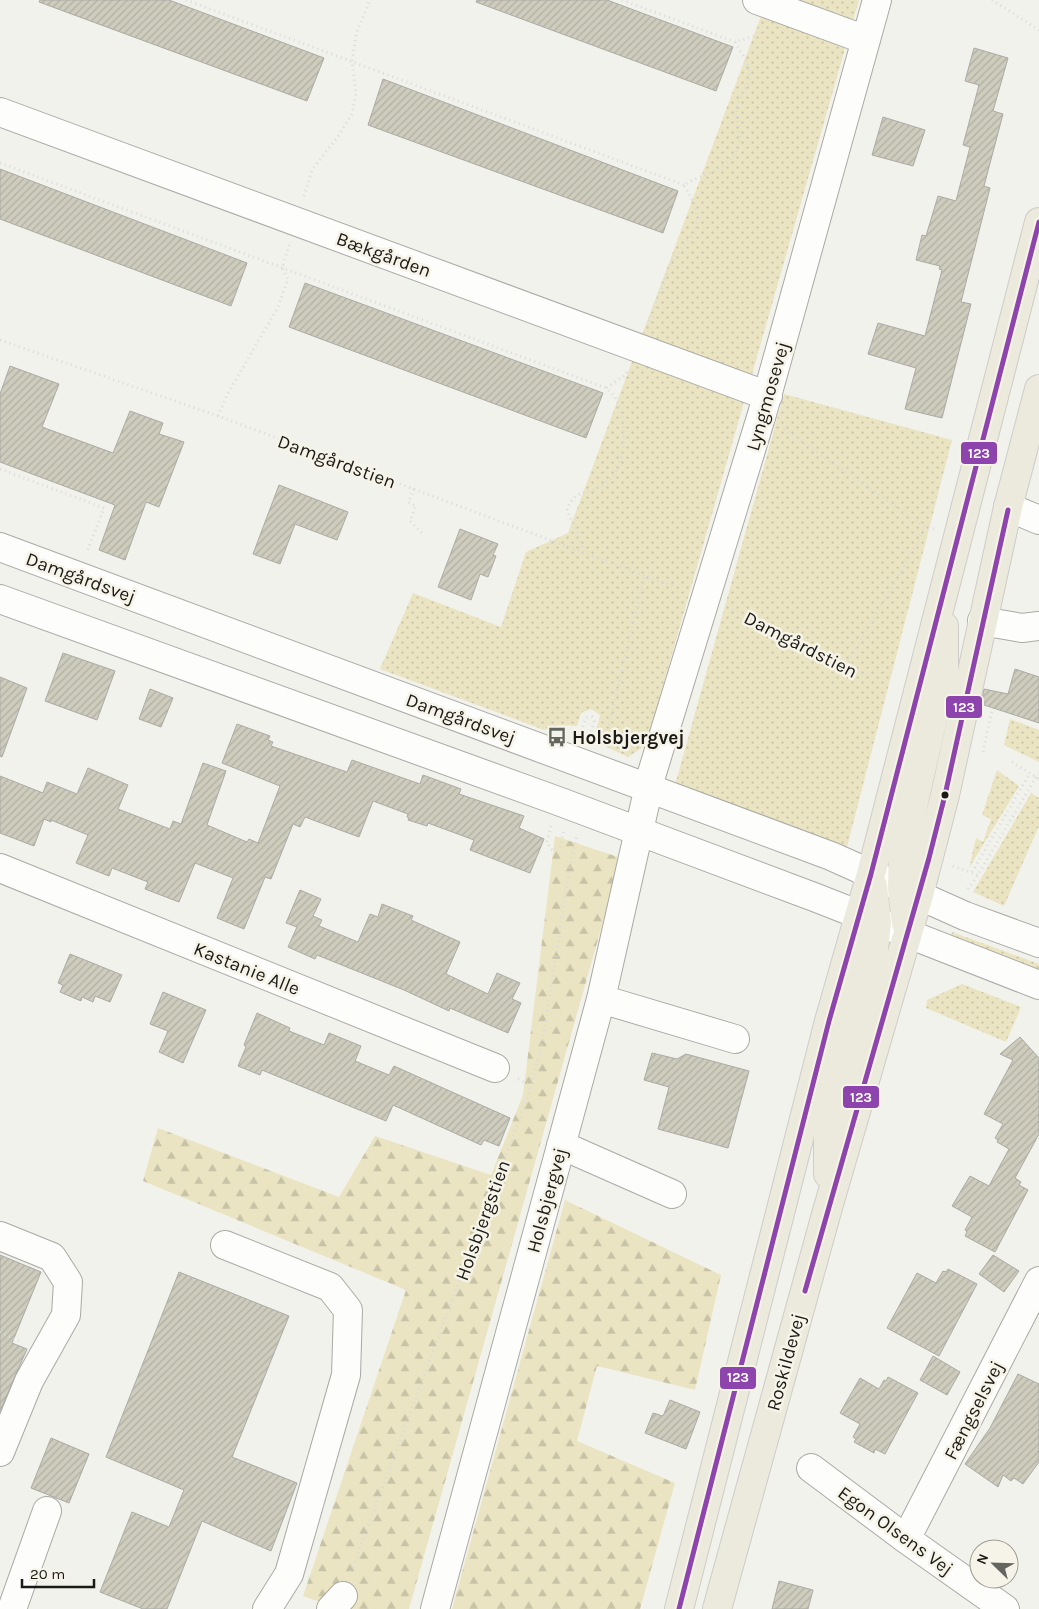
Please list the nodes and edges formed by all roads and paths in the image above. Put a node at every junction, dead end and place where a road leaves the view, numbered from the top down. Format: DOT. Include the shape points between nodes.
graph roads {
  1 [pos="186,0"];
  2 [pos="622,0"];
  3 [pos="877,0"];
  4 [pos="992,0"];
  5 [pos="764,3"];
  6 [pos="1039,30"];
  7 [pos="866,40"];
  8 [pos="734,42"];
  9 [pos="0,112"];
  10 [pos="0,162"];
  11 [pos="684,185"];
  12 [pos="1039,222"];
  13 [pos="0,340"];
  14 [pos="639,349"];
  15 [pos="606,388"];
  16 [pos="1039,389"];
  17 [pos="765,405"];
  18 [pos="0,468"];
  19 [pos="414,489"];
  20 [pos="1008,507"];
  21 [pos="1039,520"];
  22 [pos="925,527"];
  23 [pos="422,533"];
  24 [pos="958,535"];
  25 [pos="0,547"];
  26 [pos="583,552"];
  27 [pos="644,575"];
  28 [pos="78,576"];
  29 [pos="673,586"];
  30 [pos="943,590"];
  31 [pos="0,598"];
  32 [pos="732,609"];
  33 [pos="982,621"];
  34 [pos="1039,626"];
  35 [pos="846,666"];
  36 [pos="870,679"];
  37 [pos="581,732"];
  38 [pos="589,739"];
  39 [pos="604,744"];
  40 [pos="1012,762"];
  41 [pos="1030,773"];
  42 [pos="1038,778"];
  43 [pos="648,789"];
  44 [pos="553,819"];
  45 [pos="564,830"];
  46 [pos="578,831"];
  47 [pos="638,832"];
  48 [pos="0,868"];
  49 [pos="972,872"];
  50 [pos="871,874"];
  51 [pos="978,876"];
  52 [pos="910,892"];
  53 [pos="868,919"];
  54 [pos="907,934"];
  55 [pos="1039,943"];
  56 [pos="1039,985"];
  57 [pos="601,999"];
  58 [pos="736,1039"];
  59 [pos="494,1068"];
  60 [pos="561,1145"];
  61 [pos="672,1194"];
  62 [pos="827,1211"];
  63 [pos="0,1236"];
  64 [pos="225,1245"];
  65 [pos="1039,1281"];
  66 [pos="0,1452"];
  67 [pos="811,1468"];
  68 [pos="47,1511"];
  69 [pos="906,1539"];
  70 [pos="337,1603"];
  71 [pos="12,1609"];
  72 [pos="267,1609"];
  73 [pos="434,1609"];
  74 [pos="679,1609"];
  75 [pos="717,1609"];
  76 [pos="1005,1609"];
  1 -- 11 [label="path"];
  2 -- 8 [label="path"];
  3 -- 7 [label="street, Lyngmosevej"];
  4 -- 6 [label="path"];
  5 -- 7 [label="street"];
  5 -- 8 [label="path" via="756,35"];
  7 -- 17 [label="street, Lyngmosevej"];
  8 -- 11 [label="path" via="748,63 750,74 738,103 739,145 722,166"];
  9 -- 14 [label="street, Bækgården"];
  10 -- 15 [label="path"];
  11 -- 14 [label="path" via="695,205 698,220 694,233 673,259"];
  12 -- 24 [label="main road"];
  13 -- 19 [label="path, Damgårdstien"];
  14 -- 15 [label="path" via="624,376"];
  14 -- 17 [label="street, Bækgården"];
  15 -- 26 [label="path" via="614,396 621,414 624,450 607,483 570,501 567,511"];
  16 -- 20 [label="main road, Roskildevej"];
  17 -- 22 [label="path"];
  17 -- 43 [label="street, Lyngmosevej"];
  18 -- 28 [label="path" via="104,508"];
  19 -- 23 [label="path" via="408,502 416,506 410,521"];
  19 -- 26 [label="path, Damgårdstien"];
  20 -- 21 [label="street"];
  20 -- 33 [label="main road, Roskildevej"];
  22 -- 24 [label="path"];
  22 -- 35 [label="path"];
  24 -- 30 [label="main road"];
  25 -- 28 [label="street, Damgårdsvej"];
  26 -- 27 [label="path, Damgårdstien"];
  27 -- 29 [label="path, Damgårdstien"];
  27 -- 39 [label="path"];
  28 -- 43 [label="street, Damgårdsvej"];
  30 -- 50 [label="main road"];
  30 -- 52 [label="main road" via="944,670 904,850"];
  31 -- 47 [label="street"];
  32 -- 35 [label="path, Damgårdstien"];
  33 -- 34 [label="street" via="1022,628"];
  33 -- 52 [label="main road, Roskildevej" via="945,795"];
  35 -- 36 [label="path, Damgårdstien"];
  37 -- 38 [label="path" via="586,718 592,717 594,721"];
  40 -- 41 [label="path"];
  41 -- 42 [label="path"];
  41 -- 49 [label="path"];
  42 -- 51 [label="path"];
  43 -- 47 [label="street, Holsbjergvej"];
  43 -- 50 [label="street, Damgårdsvej" via="831,856"];
  44 -- 45 [label="path" via="547,842 551,849 556,851 560,846"];
  46 -- 70 [label="path, Holsbjergstien" via="569,870 544,1040 527,1099"];
  47 -- 53 [label="street"];
  47 -- 57 [label="street, Holsbjergvej"];
  48 -- 59 [label="street, Kastanie Alle"];
  50 -- 52 [label="street, Damgårdsvej"];
  50 -- 53 [label="main road"];
  52 -- 54 [label="main road, Roskildevej"];
  52 -- 55 [label="street, Damgårdsvej"];
  53 -- 54 [label="street"];
  53 -- 62 [label="main road" via="872,968 828,1132"];
  53 -- 74 [label="main road" via="827,1030"];
  54 -- 56 [label="street"];
  54 -- 62 [label="main road, Roskildevej"];
  57 -- 58 [label="street"];
  57 -- 60 [label="street, Holsbjergvej"];
  60 -- 61 [label="street"];
  60 -- 73 [label="street, Holsbjergvej"];
  62 -- 75 [label="main road, Roskildevej"];
  63 -- 66 [label="street" via="52,1256 68,1282 66,1314 29,1381"];
  64 -- 72 [label="street" via="330,1287 348,1310 346,1375 289,1574"];
  65 -- 69 [label="street, Fængselsvej"];
  67 -- 69 [label="street, Egon Olsens Vej"];
  68 -- 71 [label="street"];
  69 -- 76 [label="street, Egon Olsens Vej"];
}
